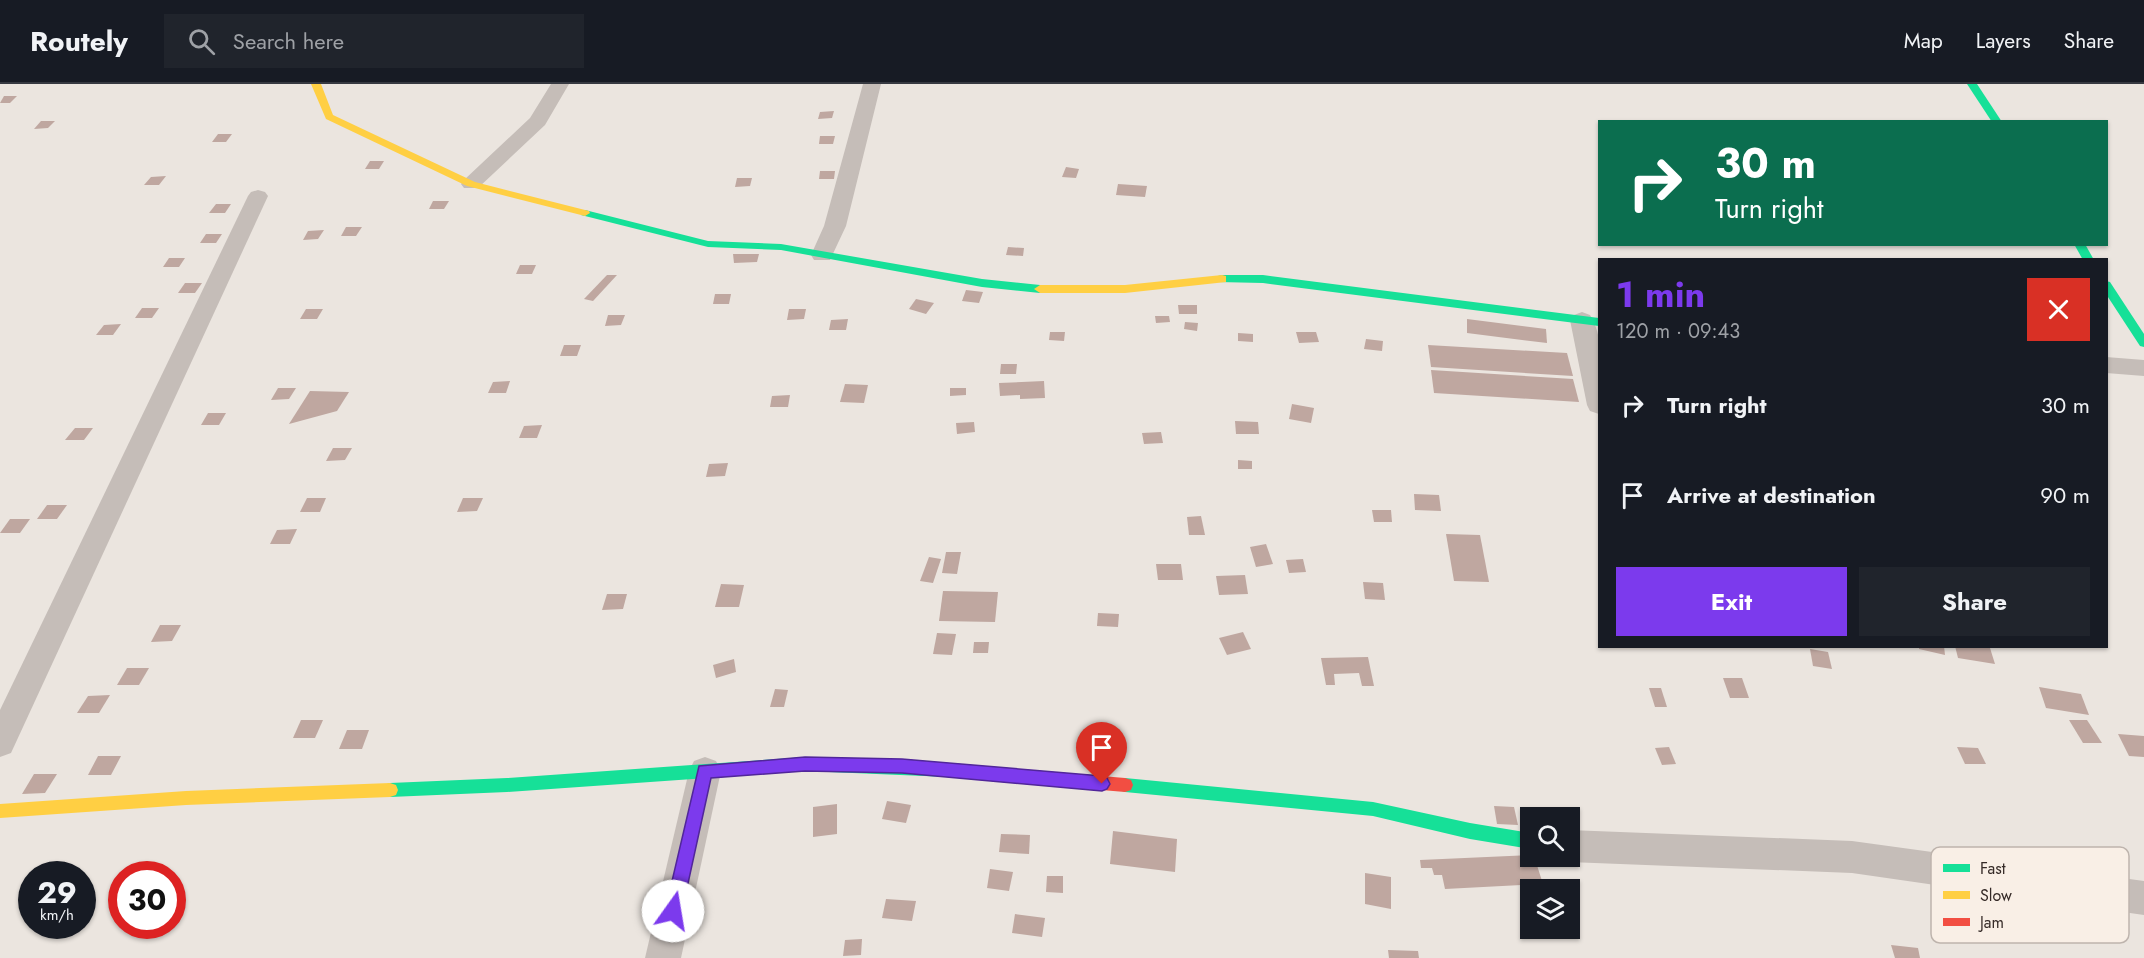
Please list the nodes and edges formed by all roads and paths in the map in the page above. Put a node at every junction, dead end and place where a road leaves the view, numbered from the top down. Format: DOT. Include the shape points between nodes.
graph roads {
  1 [pos="316,84"];
  2 [pos="560,84"];
  3 [pos="872,84"];
  4 [pos="1972,84"];
  5 [pos="1996,120"];
  6 [pos="471,184"];
  7 [pos="258,196"];
  8 [pos="822,255"];
  9 [pos="2108,288"];
  10 [pos="1591,321"];
  11 [pos="2144,343"];
  12 [pos="2108,365"];
  13 [pos="2144,368"];
  14 [pos="1598,394"];
  15 [pos="0,743"];
  16 [pos="705,771"];
  17 [pos="0,811"];
  18 [pos="1520,839"];
  19 [pos="1580,846"];
  20 [pos="1931,868"];
  21 [pos="2129,896"];
  22 [pos="2144,898"];
  23 [pos="663,958"];
  1 -- 6 [label="main road" via="329,117"];
  2 -- 6 [label="street" via="538,121"];
  3 -- 8 [label="street" via="836,226"];
  4 -- 5 [label="main road"];
  6 -- 8 [label="main road" via="708,244 781,247"];
  7 -- 15 [label="street"];
  8 -- 10 [label="main road" via="982,283 1042,289 1125,289 1263,279"];
  9 -- 11 [label="main road"];
  10 -- 14 [label="street"];
  12 -- 13 [label="street"];
  16 -- 17 [label="main road"];
  16 -- 18 [label="main road" via="805,764 902,766 1215,792 1373,809"];
  16 -- 23 [label="street"];
  19 -- 20 [label="street" via="1852,857"];
  21 -- 22 [label="street"];
}
